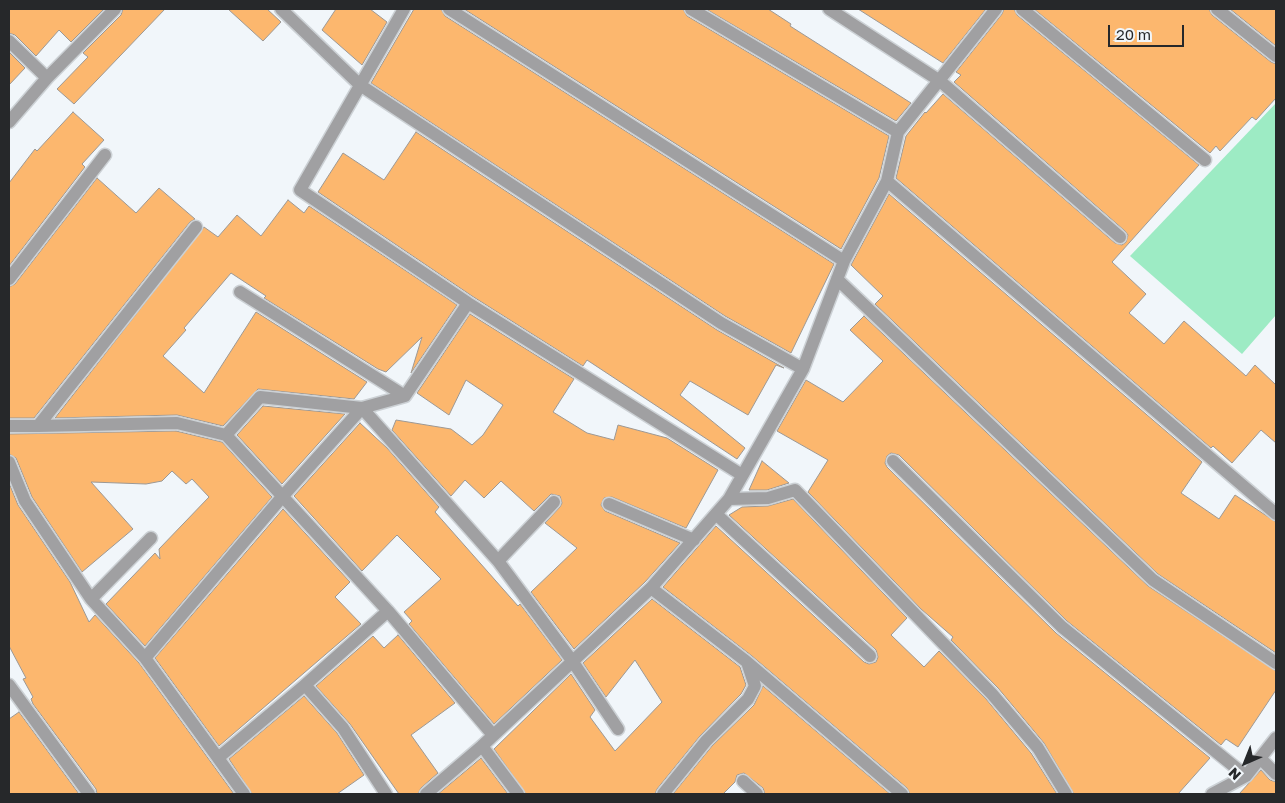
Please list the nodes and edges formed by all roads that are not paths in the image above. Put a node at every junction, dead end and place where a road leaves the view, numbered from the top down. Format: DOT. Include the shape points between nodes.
graph roads {
  1 [pos="115,9"];
  2 [pos="281,9"];
  3 [pos="404,9"];
  4 [pos="449,9"];
  5 [pos="691,9"];
  6 [pos="829,9"];
  7 [pos="996,9"];
  8 [pos="1022,9"];
  9 [pos="1217,9"];
  10 [pos="9,41"];
  11 [pos="1276,56"];
  12 [pos="47,78"];
  13 [pos="940,81"];
  14 [pos="360,85"];
  15 [pos="9,122"];
  16 [pos="898,132"];
  17 [pos="105,155"];
  18 [pos="1204,160"];
  19 [pos="887,181"];
  20 [pos="196,227"];
  21 [pos="1120,237"];
  22 [pos="844,261"];
  23 [pos="9,279"];
  24 [pos="838,279"];
  25 [pos="240,292"];
  26 [pos="468,303"];
  27 [pos="803,369"];
  28 [pos="405,396"];
  29 [pos="362,408"];
  30 [pos="9,426"];
  31 [pos="38,426"];
  32 [pos="226,435"];
  33 [pos="893,461"];
  34 [pos="9,462"];
  35 [pos="742,475"];
  36 [pos="282,496"];
  37 [pos="729,499"];
  38 [pos="554,502"];
  39 [pos="608,504"];
  40 [pos="1276,514"];
  41 [pos="716,515"];
  42 [pos="151,538"];
  43 [pos="694,540"];
  44 [pos="498,561"];
  45 [pos="651,588"];
  46 [pos="91,599"];
  47 [pos="388,611"];
  48 [pos="870,656"];
  49 [pos="145,658"];
  50 [pos="573,662"];
  51 [pos="747,662"];
  52 [pos="1276,663"];
  53 [pos="9,685"];
  54 [pos="305,685"];
  55 [pos="618,729"];
  56 [pos="494,734"];
  57 [pos="1276,738"];
  58 [pos="482,746"];
  59 [pos="218,758"];
  60 [pos="1261,759"];
  61 [pos="1276,774"];
  62 [pos="1246,776"];
  63 [pos="744,780"];
  64 [pos="88,794"];
  65 [pos="244,794"];
  66 [pos="386,794"];
  67 [pos="426,794"];
  68 [pos="518,794"];
  69 [pos="663,794"];
  70 [pos="757,794"];
  71 [pos="902,794"];
  72 [pos="1066,794"];
  73 [pos="1212,794"];
  1 -- 12 [label="street"];
  2 -- 14 [label="street"];
  3 -- 14 [label="street"];
  4 -- 22 [label="street"];
  5 -- 16 [label="street"];
  6 -- 13 [label="street"];
  7 -- 13 [label="street"];
  8 -- 18 [label="street"];
  9 -- 11 [label="street"];
  10 -- 12 [label="street"];
  12 -- 15 [label="street"];
  13 -- 16 [label="street"];
  13 -- 21 [label="street"];
  14 -- 26 [label="street" via="300,190"];
  14 -- 27 [label="street" via="721,323"];
  16 -- 19 [label="street"];
  17 -- 23 [label="street"];
  19 -- 22 [label="street"];
  19 -- 40 [label="street"];
  20 -- 31 [label="street"];
  22 -- 24 [label="street"];
  24 -- 27 [label="street"];
  24 -- 52 [label="street" via="1153,580"];
  25 -- 28 [label="street"];
  26 -- 28 [label="street"];
  26 -- 35 [label="street"];
  27 -- 35 [label="street"];
  28 -- 29 [label="street"];
  29 -- 32 [label="street" via="260,398"];
  29 -- 36 [label="street"];
  29 -- 44 [label="street"];
  30 -- 31 [label="street"];
  31 -- 32 [label="street" via="177,424"];
  32 -- 36 [label="street"];
  33 -- 62 [label="street" via="1062,626"];
  34 -- 46 [label="street" via="25,501"];
  35 -- 37 [label="street"];
  36 -- 47 [label="street"];
  36 -- 49 [label="street"];
  37 -- 41 [label="street"];
  37 -- 72 [label="street" via="768,498 795,490 992,694 1038,748"];
  38 -- 44 [label="street"];
  39 -- 43 [label="street"];
  41 -- 43 [label="street"];
  41 -- 48 [label="street"];
  42 -- 46 [label="street"];
  43 -- 45 [label="street"];
  44 -- 50 [label="street"];
  45 -- 50 [label="street"];
  45 -- 51 [label="street"];
  46 -- 49 [label="street"];
  47 -- 54 [label="street"];
  47 -- 56 [label="street"];
  49 -- 59 [label="street"];
  50 -- 55 [label="street"];
  50 -- 56 [label="street"];
  51 -- 69 [label="street" via="755,686 748,698 706,741"];
  51 -- 71 [label="street"];
  53 -- 64 [label="street"];
  54 -- 59 [label="street"];
  54 -- 66 [label="street" via="343,728"];
  56 -- 58 [label="street"];
  57 -- 60 [label="street"];
  58 -- 67 [label="street"];
  58 -- 68 [label="street"];
  59 -- 65 [label="street"];
  60 -- 61 [label="street"];
  60 -- 62 [label="street"];
  62 -- 73 [label="street"];
  63 -- 70 [label="street"];
}
